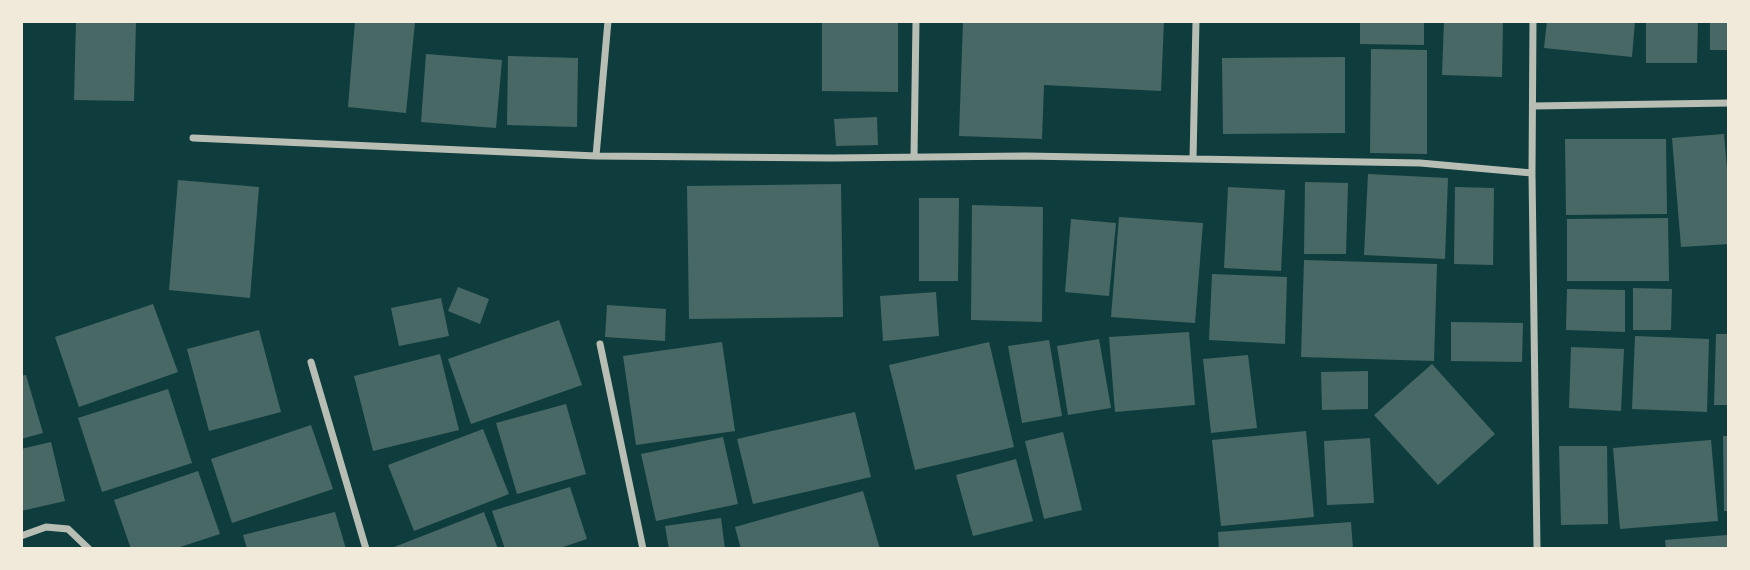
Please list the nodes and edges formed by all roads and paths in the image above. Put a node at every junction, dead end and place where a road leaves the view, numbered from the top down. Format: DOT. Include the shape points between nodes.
graph roads {
  1 [pos="608,21"];
  2 [pos="916,21"];
  3 [pos="1196,21"];
  4 [pos="1533,21"];
  5 [pos="1729,103"];
  6 [pos="1532,106"];
  7 [pos="193,138"];
  8 [pos="596,156"];
  9 [pos="914,157"];
  10 [pos="1193,159"];
  11 [pos="1532,173"];
  12 [pos="600,344"];
  13 [pos="311,362"];
  14 [pos="21,536"];
  15 [pos="89,549"];
  16 [pos="366,549"];
  17 [pos="643,549"];
  18 [pos="1537,549"];
  1 -- 8 [label="street"];
  2 -- 9 [label="street"];
  3 -- 10 [label="street"];
  4 -- 6 [label="street"];
  5 -- 6 [label="street"];
  6 -- 11 [label="street"];
  7 -- 8 [label="street"];
  8 -- 9 [label="street"];
  9 -- 10 [label="street"];
  10 -- 11 [label="street" via="1420,163"];
  11 -- 18 [label="street"];
  12 -- 17 [label="street"];
  13 -- 16 [label="street"];
  14 -- 15 [label="street" via="46,527 68,529"];
}
